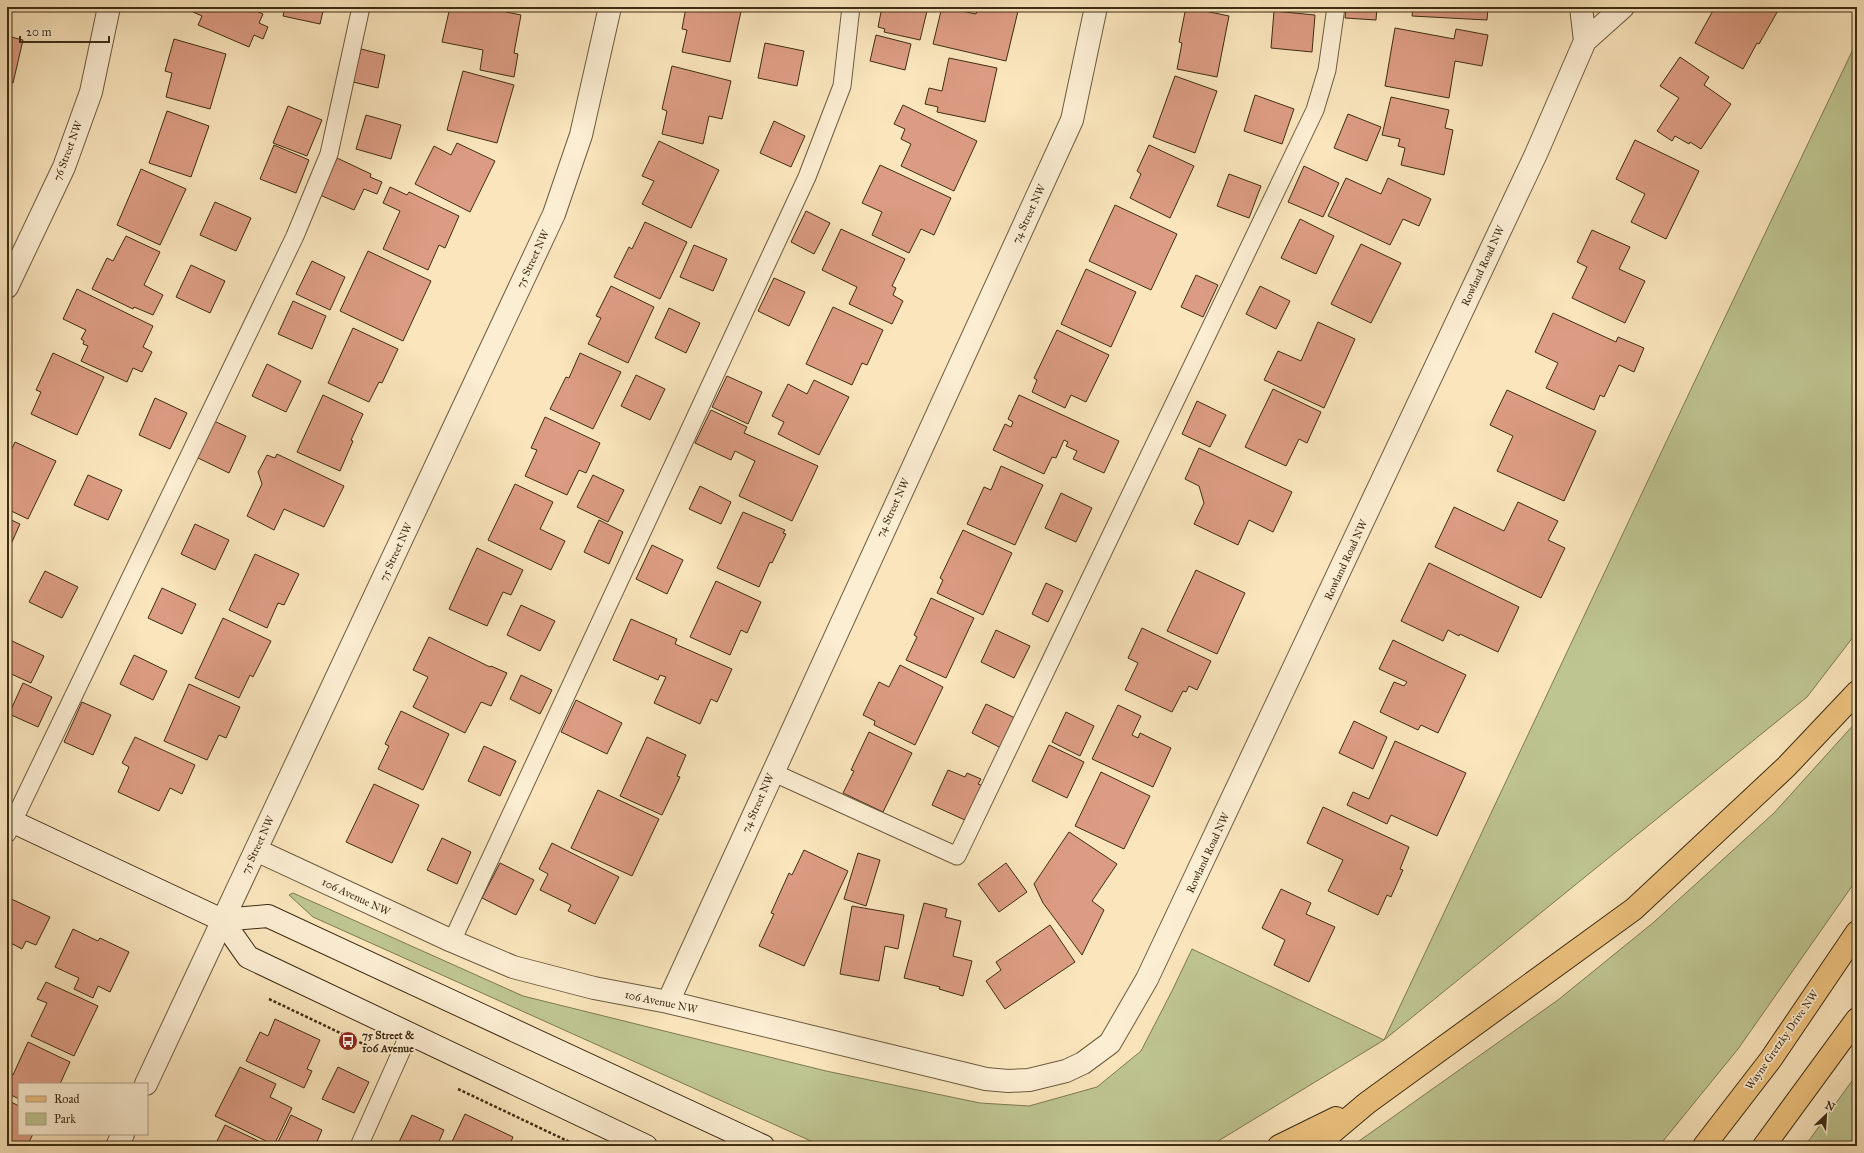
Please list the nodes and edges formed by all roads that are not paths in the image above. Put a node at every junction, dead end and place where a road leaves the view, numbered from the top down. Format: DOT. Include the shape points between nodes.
graph roads {
  1 [pos="109,7"];
  2 [pos="361,7"];
  3 [pos="610,7"];
  4 [pos="851,7"];
  5 [pos="1096,7"];
  6 [pos="1336,7"];
  7 [pos="1582,7"];
  8 [pos="1623,7"];
  9 [pos="1585,41"];
  10 [pos="7,287"];
  11 [pos="1857,692"];
  12 [pos="772,772"];
  13 [pos="9,825"];
  14 [pos="256,850"];
  15 [pos="222,920"];
  16 [pos="1857,932"];
  17 [pos="452,942"];
  18 [pos="668,1002"];
  19 [pos="1857,1019"];
  20 [pos="409,1034"];
  21 [pos="1083,1063"];
  22 [pos="146,1083"];
  23 [pos="1368,1103"];
  24 [pos="122,1135"];
  25 [pos="117,1146"];
  26 [pos="358,1146"];
  27 [pos="646,1146"];
  28 [pos="763,1146"];
  29 [pos="1279,1146"];
  30 [pos="1316,1146"];
  31 [pos="1704,1146"];
  32 [pos="1764,1146"];
  1 -- 10 [label="street, 76 Street NW" via="91,92 64,167"];
  2 -- 13 [label="lane" via="329,154 295,236"];
  3 -- 14 [label="street, 75 Street NW" via="581,135 554,214"];
  4 -- 17 [label="lane" via="842,86 806,177"];
  5 -- 12 [label="street, 74 Street NW" via="1072,120"];
  6 -- 12 [label="lane" via="1327,70 1315,110 957,856"];
  7 -- 9 [label="street, Rowland Road NW"];
  8 -- 9 [label="street, Rowland Road NW"];
  9 -- 21 [label="street, Rowland Road NW" via="1536,154 1164,945 1110,1042"];
  11 -- 23 [label="main road" via="1786,767 1634,909"];
  12 -- 18 [label="street, 74 Street NW"];
  13 -- 15 [label="street"];
  14 -- 15 [label="street, 75 Street NW"];
  14 -- 17 [label="street, 106 Avenue NW"];
  15 -- 20 [label="street" via="248,957"];
  15 -- 22 [label="street, 75 Street NW"];
  15 -- 28 [label="street" via="268,916"];
  16 -- 31 [label="main road, Wayne Gretzky Drive NW" via="1771,1059"];
  17 -- 18 [label="street, 106 Avenue NW" via="513,967 594,988"];
  18 -- 21 [label="street, 106 Avenue NW" via="986,1079 1029,1080 1060,1073"];
  19 -- 32 [label="main road"];
  20 -- 26 [label="lane"];
  20 -- 27 [label="street"];
  23 -- 29 [label="main road"];
  23 -- 30 [label="main road"];
  24 -- 25 [label="street"];
}
